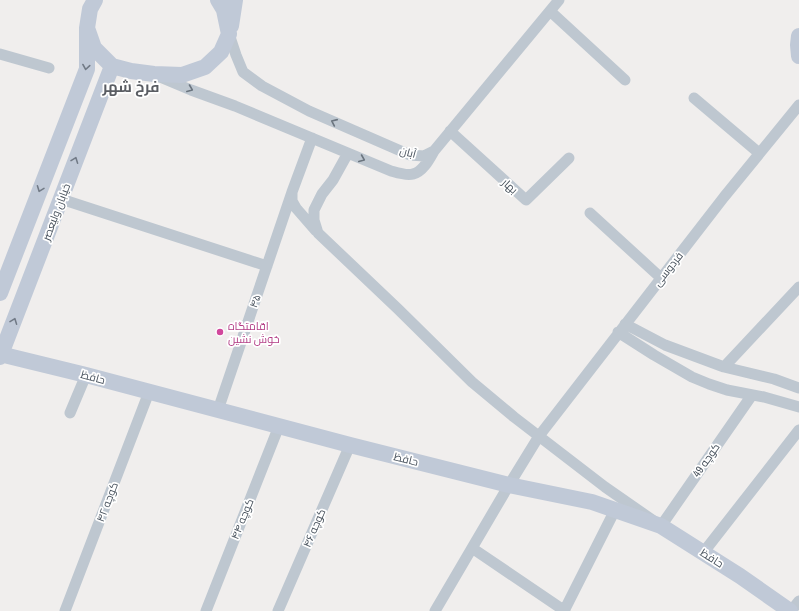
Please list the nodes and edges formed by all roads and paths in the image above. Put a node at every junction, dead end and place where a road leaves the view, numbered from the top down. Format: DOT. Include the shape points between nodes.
graph roads {
  1 [pos="218,0"];
  2 [pos="235,0"];
  3 [pos="559,0"];
  4 [pos="90,3"];
  5 [pos="550,11"];
  6 [pos="87,28"];
  7 [pos="229,34"];
  8 [pos="799,36"];
  9 [pos="0,54"];
  10 [pos="799,56"];
  11 [pos="112,66"];
  12 [pos="49,68"];
  13 [pos="154,74"];
  14 [pos="625,80"];
  15 [pos="694,98"];
  16 [pos="799,104"];
  17 [pos="450,131"];
  18 [pos="312,138"];
  19 [pos="434,151"];
  20 [pos="348,153"];
  21 [pos="760,153"];
  22 [pos="568,158"];
  23 [pos="292,192"];
  24 [pos="60,199"];
  25 [pos="590,213"];
  26 [pos="318,233"];
  27 [pos="267,266"];
  28 [pos="661,278"];
  29 [pos="799,287"];
  30 [pos="0,293"];
  31 [pos="622,328"];
  32 [pos="0,355"];
  33 [pos="724,367"];
  34 [pos="86,375"];
  35 [pos="799,388"];
  36 [pos="149,392"];
  37 [pos="752,394"];
  38 [pos="799,407"];
  39 [pos="218,410"];
  40 [pos="70,413"];
  41 [pos="279,426"];
  42 [pos="799,430"];
  43 [pos="539,436"];
  44 [pos="350,444"];
  45 [pos="509,485"];
  46 [pos="615,510"];
  47 [pos="661,526"];
  48 [pos="472,548"];
  49 [pos="704,553"];
  50 [pos="799,601"];
  51 [pos="65,611"];
  52 [pos="206,611"];
  53 [pos="278,611"];
  54 [pos="435,611"];
  55 [pos="564,611"];
  56 [pos="790,611"];
  1 -- 7 [label="street" via="224,10"];
  2 -- 7 [label="street"];
  3 -- 5 [label="street"];
  4 -- 6 [label="street, خیابان ولیعصر"];
  5 -- 14 [label="street"];
  5 -- 17 [label="street"];
  6 -- 11 [label="street" via="94,48"];
  6 -- 30 [label="street, خیابان ولیعصر, one-way" via="87,69"];
  7 -- 13 [label="street" via="221,52 205,67 182,75"];
  19 -- 7 [label="street, آبان, one-way" via="424,156 410,155 309,111 262,86 243,72"];
  8 -- 10 [label="street"];
  9 -- 12 [label="street"];
  11 -- 13 [label="street"];
  24 -- 11 [label="street, خیابان ولیعصر, one-way"];
  13 -- 18 [label="street, one-way"];
  15 -- 21 [label="street"];
  16 -- 21 [label="street, فردوسی"];
  17 -- 19 [label="street"];
  17 -- 22 [label="street, بهار" via="526,200"];
  18 -- 20 [label="street"];
  18 -- 23 [label="street, ۴۵"];
  20 -- 19 [label="street, one-way" via="391,171 414,174 423,168"];
  20 -- 26 [label="street" via="314,210"];
  21 -- 28 [label="street, فردوسی"];
  23 -- 26 [label="street" via="292,201 296,208"];
  23 -- 27 [label="street, ۴۵"];
  24 -- 27 [label="street"];
  32 -- 24 [label="street, خیابان ولیعصر, one-way"];
  25 -- 28 [label="street"];
  26 -- 43 [label="street" via="472,382"];
  27 -- 39 [label="street, ۴۵"];
  28 -- 31 [label="street, فردوسی"];
  29 -- 33 [label="street"];
  31 -- 33 [label="street"];
  31 -- 37 [label="street" via="654,355 692,377 721,388"];
  31 -- 43 [label="street, فردوسی"];
  32 -- 34 [label="street, حافظ"];
  33 -- 35 [label="street"];
  34 -- 36 [label="street, حافظ"];
  34 -- 40 [label="street"];
  36 -- 39 [label="street, حافظ"];
  36 -- 51 [label="street, کوچه ۴۲"];
  37 -- 38 [label="street"];
  37 -- 47 [label="street, کوچه 49"];
  39 -- 41 [label="street, حافظ"];
  41 -- 44 [label="street, حافظ"];
  41 -- 52 [label="street, کوچه ۴۴"];
  42 -- 49 [label="street"];
  43 -- 45 [label="street, فردوسی"];
  43 -- 47 [label="street"];
  44 -- 45 [label="street, حافظ"];
  44 -- 53 [label="street, کوچه ۴۶"];
  45 -- 46 [label="street, حافظ" via="592,502"];
  45 -- 48 [label="street, فردوسی"];
  46 -- 47 [label="street, حافظ"];
  46 -- 55 [label="street"];
  47 -- 49 [label="street, حافظ"];
  48 -- 54 [label="street, فردوسی"];
  48 -- 55 [label="street"];
  49 -- 56 [label="street, حافظ"];
  50 -- 56 [label="street"];
}
